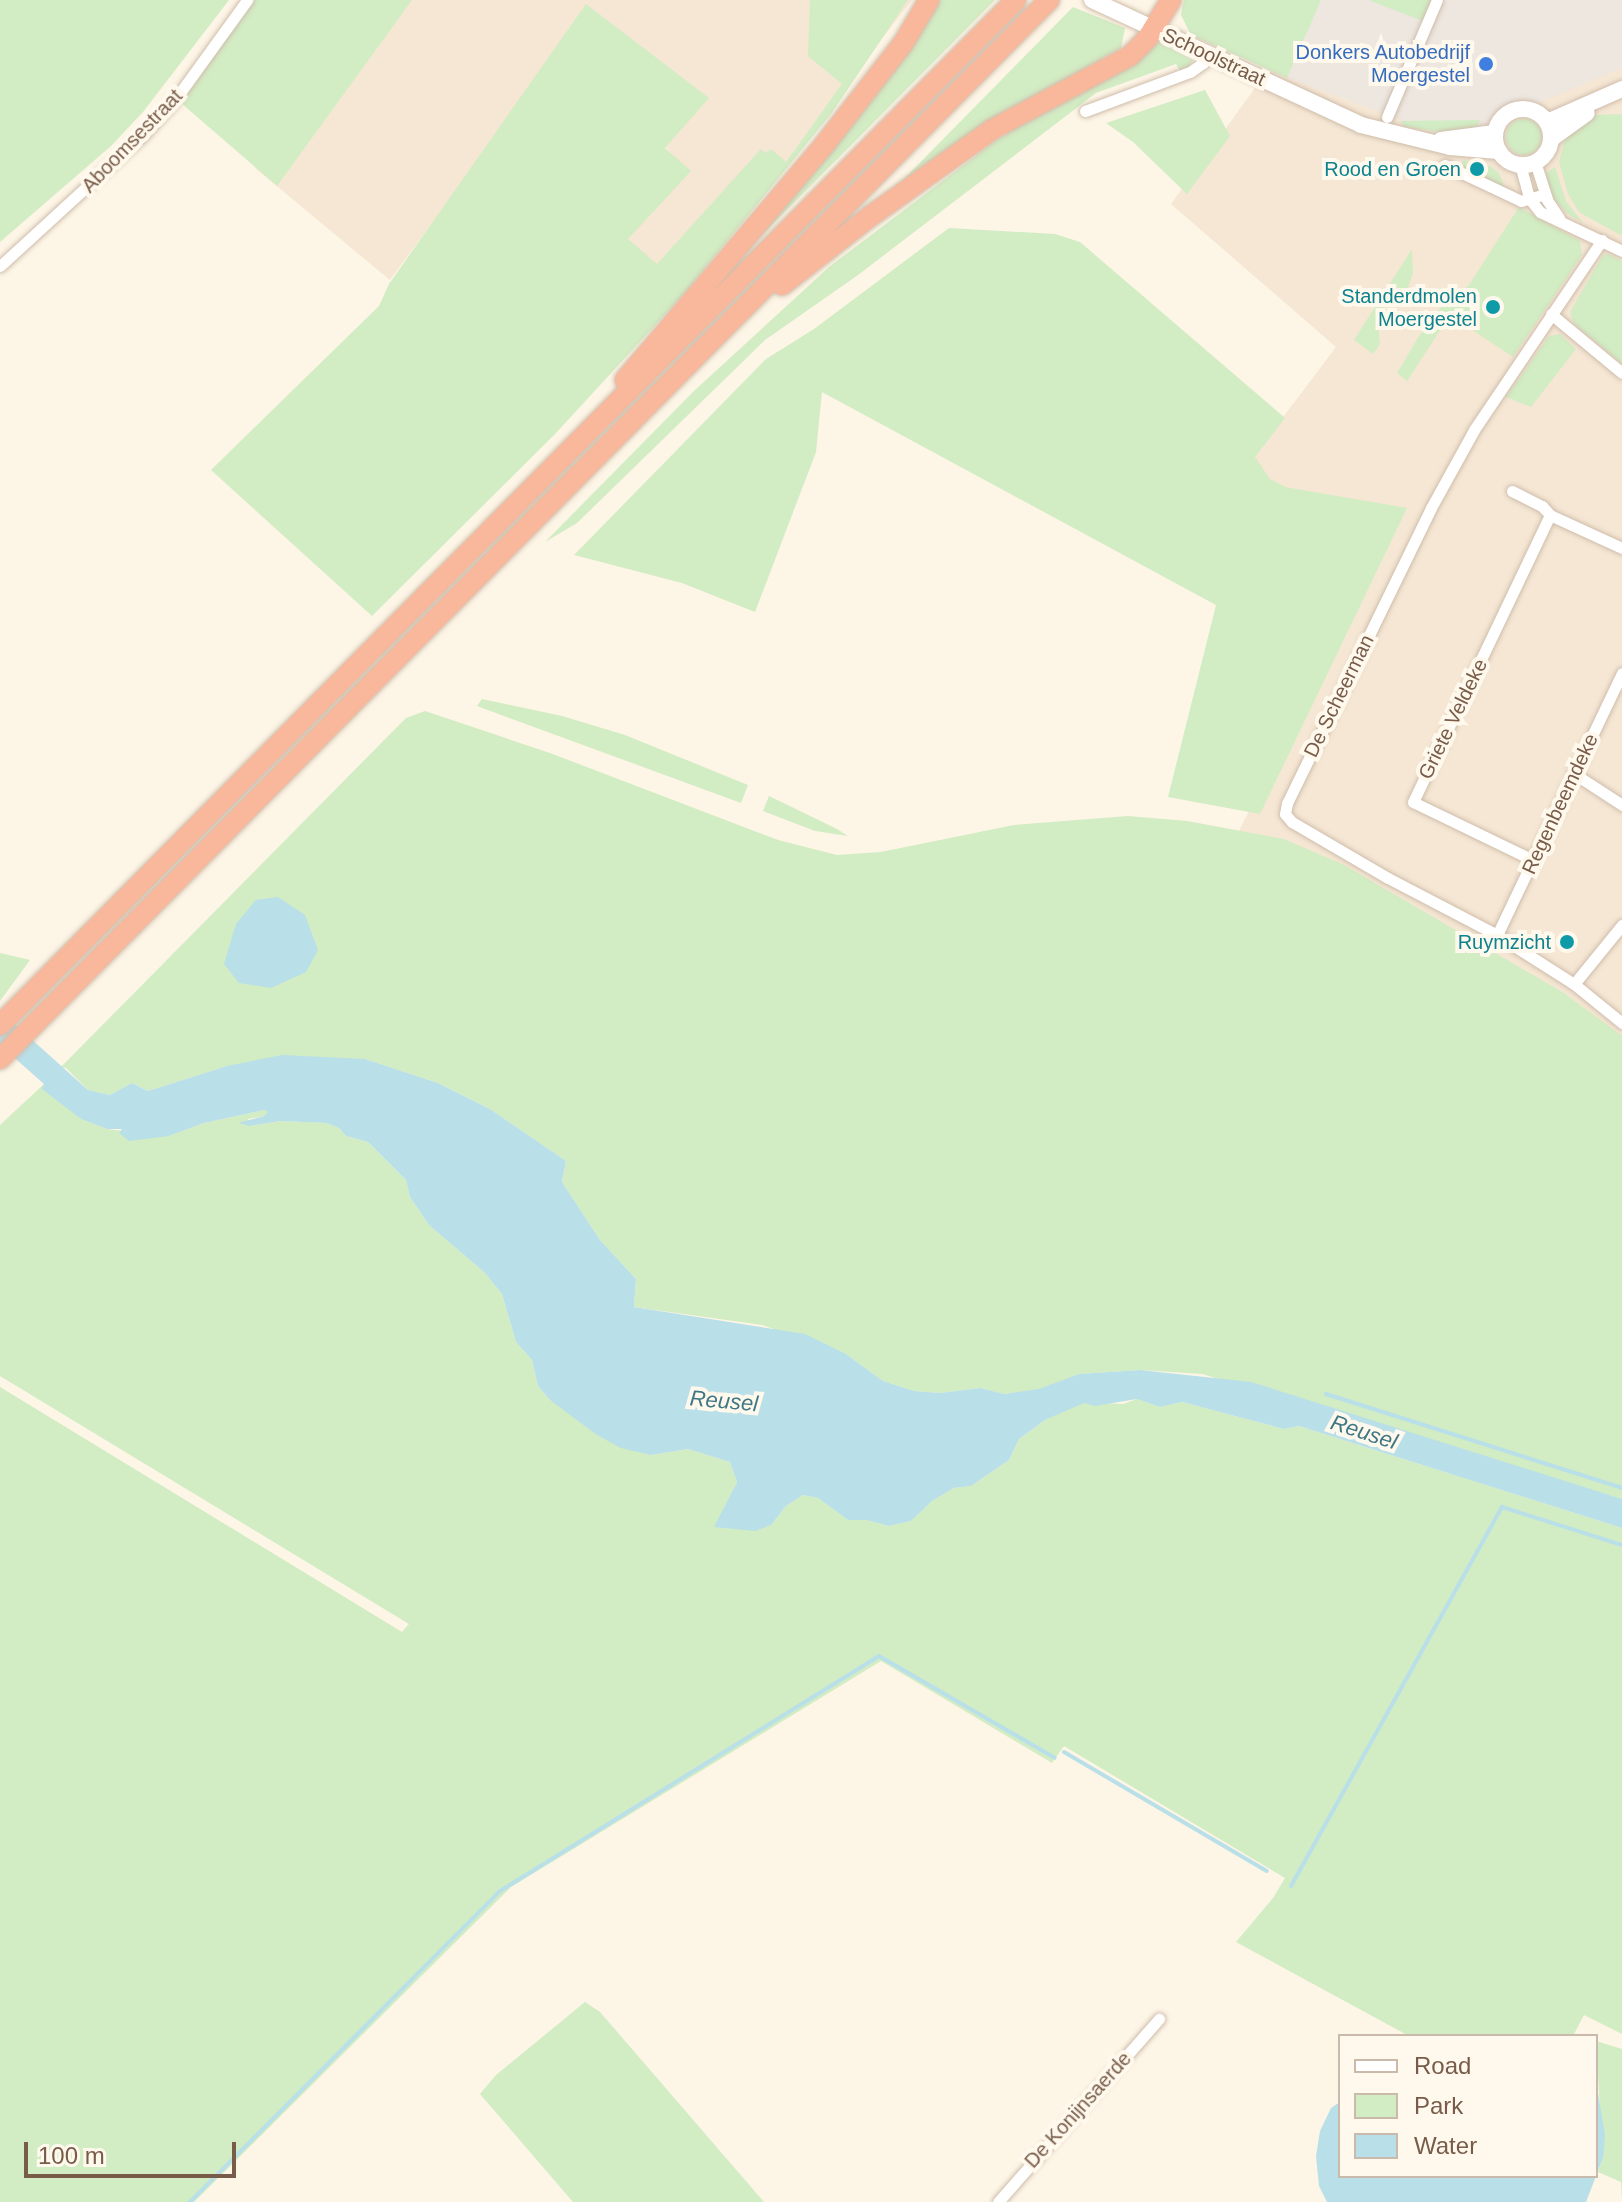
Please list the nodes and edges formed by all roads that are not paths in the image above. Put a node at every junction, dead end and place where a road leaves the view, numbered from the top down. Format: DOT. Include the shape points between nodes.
graph roads {
  1 [pos="247,0"];
  2 [pos="929,0"];
  3 [pos="1016,0"];
  4 [pos="1049,0"];
  5 [pos="1171,0"];
  6 [pos="1437,0"];
  7 [pos="1097,2"];
  8 [pos="1154,28"];
  9 [pos="1208,54"];
  10 [pos="1622,89"];
  11 [pos="1085,111"];
  12 [pos="1387,117"];
  13 [pos="1549,130"];
  14 [pos="1495,133"];
  15 [pos="1428,141"];
  16 [pos="1499,151"];
  17 [pos="1527,163"];
  18 [pos="1445,165"];
  19 [pos="1545,194"];
  20 [pos="1529,198"];
  21 [pos="1559,218"];
  22 [pos="1602,240"];
  23 [pos="1622,251"];
  24 [pos="0,266"];
  25 [pos="1551,314"];
  26 [pos="719,334"];
  27 [pos="1622,373"];
  28 [pos="548,474"];
  29 [pos="1512,491"];
  30 [pos="1550,515"];
  31 [pos="1622,548"];
  32 [pos="1622,673"];
  33 [pos="1573,773"];
  34 [pos="1622,805"];
  35 [pos="1533,860"];
  36 [pos="1622,925"];
  37 [pos="1497,935"];
  38 [pos="1574,984"];
  39 [pos="5,1020"];
  40 [pos="1622,1023"];
  41 [pos="2,1058"];
  42 [pos="1159,2019"];
  43 [pos="998,2202"];
  1 -- 24 [label="street, Aboomsestraat" via="164,113"];
  2 -- 28 [label="highway" via="904,42 825,144"];
  3 -- 28 [label="highway"];
  4 -- 26 [label="highway"];
  5 -- 8 [label="highway"];
  6 -- 12 [label="street"];
  7 -- 8 [label="main road, Schoolstraat"];
  8 -- 9 [label="main road, Schoolstraat"];
  8 -- 26 [label="highway" via="1116,65 993,129"];
  9 -- 11 [label="street" via="1190,72"];
  9 -- 15 [label="main road, Schoolstraat" via="1348,120"];
  10 -- 13 [label="main road"];
  13 -- 14 [label="main road" via="1537,112 1518,109 1505,115"];
  13 -- 17 [label="main road" via="1546,153"];
  14 -- 15 [label="main road, Schoolstraat"];
  14 -- 16 [label="main road"];
  15 -- 16 [label="main road, Schoolstraat"];
  16 -- 17 [label="main road"];
  17 -- 19 [label="street"];
  17 -- 20 [label="street"];
  18 -- 20 [label="street" via="1521,201"];
  19 -- 20 [label="street"];
  19 -- 21 [label="street"];
  20 -- 21 [label="street" via="1540,212"];
  21 -- 22 [label="street"];
  22 -- 23 [label="street"];
  22 -- 25 [label="street, De Scheerman"];
  25 -- 27 [label="street"];
  25 -- 37 [label="street, De Scheerman" via="1494,396 1438,495 1285,814 1388,878"];
  26 -- 41 [label="highway"];
  28 -- 39 [label="highway"];
  29 -- 30 [label="street"];
  30 -- 31 [label="street"];
  30 -- 35 [label="street, Griete Veldeke" via="1413,802"];
  32 -- 33 [label="street, Regenbeemdeke"];
  33 -- 34 [label="street"];
  33 -- 35 [label="street, Regenbeemdeke"];
  35 -- 37 [label="street, Regenbeemdeke"];
  36 -- 38 [label="street"];
  37 -- 38 [label="street, De Scheerman"];
  38 -- 40 [label="street, De Scheerman"];
  42 -- 43 [label="street, De Konijnsaerde"];
}
